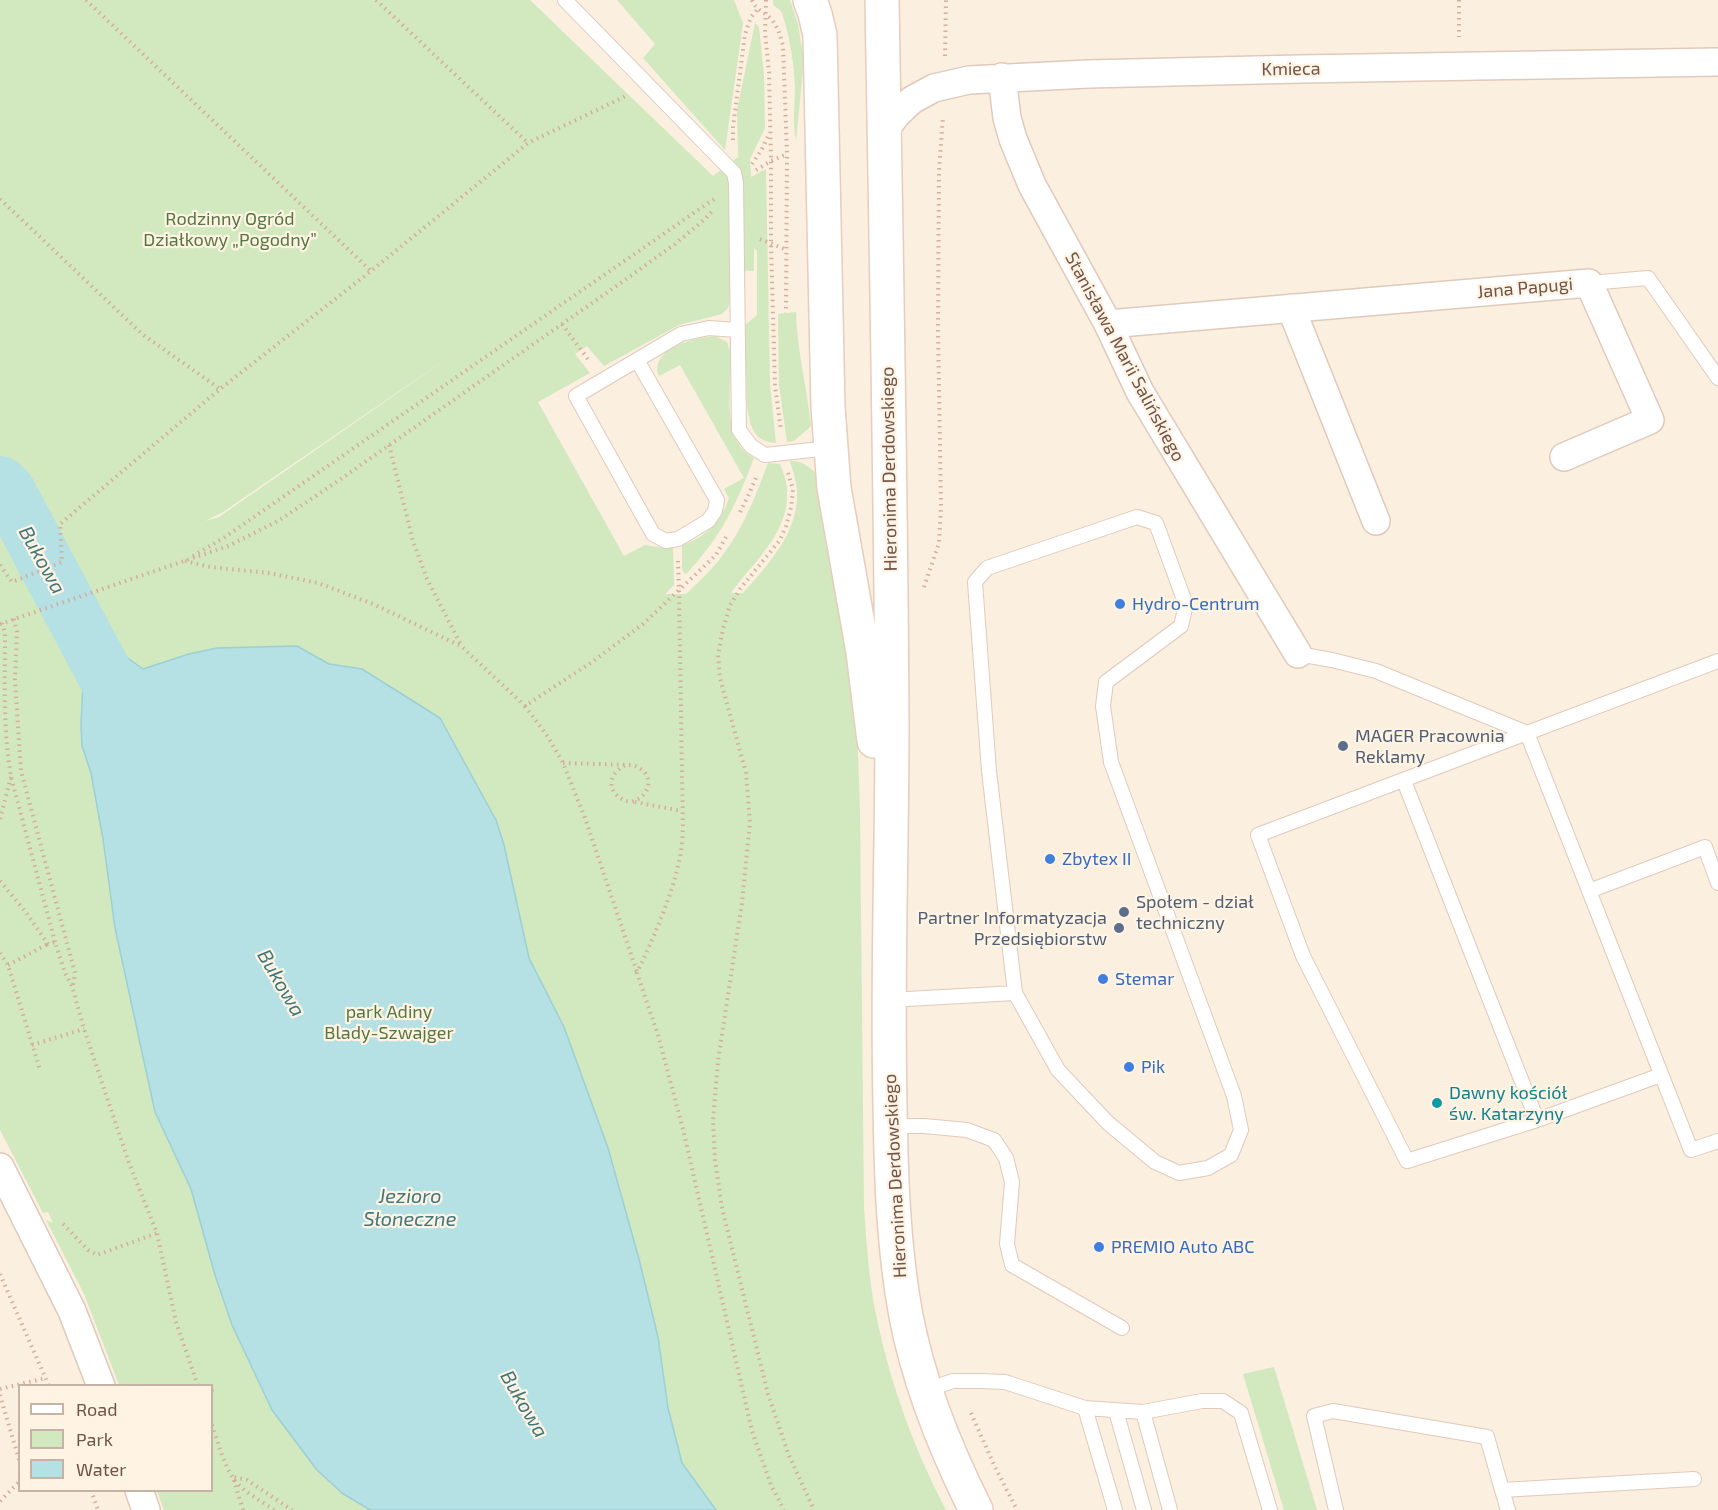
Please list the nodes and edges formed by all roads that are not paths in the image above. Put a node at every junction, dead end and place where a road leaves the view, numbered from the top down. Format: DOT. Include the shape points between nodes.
graph roads {
  1 [pos="565,0"];
  2 [pos="810,0"];
  3 [pos="882,0"];
  4 [pos="1718,62"];
  5 [pos="1002,77"];
  6 [pos="883,133"];
  7 [pos="1589,283"];
  8 [pos="1291,308"];
  9 [pos="1108,324"];
  10 [pos="737,330"];
  11 [pos="638,360"];
  12 [pos="1718,378"];
  13 [pos="830,448"];
  14 [pos="1564,457"];
  15 [pos="1376,520"];
  16 [pos="1298,654"];
  17 [pos="1718,661"];
  18 [pos="1527,733"];
  19 [pos="1404,781"];
  20 [pos="1718,883"];
  21 [pos="1589,891"];
  22 [pos="889,938"];
  23 [pos="1015,993"];
  24 [pos="889,1000"];
  25 [pos="1661,1075"];
  26 [pos="1536,1120"];
  27 [pos="890,1126"];
  28 [pos="1718,1141"];
  29 [pos="0,1167"];
  30 [pos="1122,1328"];
  31 [pos="100,1384"];
  32 [pos="926,1390"];
  33 [pos="1085,1408"];
  34 [pos="1116,1410"];
  35 [pos="1143,1412"];
  36 [pos="1694,1479"];
  37 [pos="1502,1490"];
  38 [pos="139,1492"];
  39 [pos="146,1510"];
  40 [pos="976,1510"];
  41 [pos="1115,1510"];
  42 [pos="1144,1510"];
  43 [pos="1170,1510"];
  44 [pos="1270,1510"];
  45 [pos="1336,1510"];
  46 [pos="1508,1510"];
  1 -- 10 [label="lane" via="735,178"];
  2 -- 13 [label="main road, Hieronima Derdowskiego" via="820,35"];
  3 -- 6 [label="main road, Hieronima Derdowskiego"];
  4 -- 5 [label="street, Kmieca"];
  5 -- 6 [label="street, Kmieca" via="945,84 927,91 896,115"];
  5 -- 9 [label="street, Stanisława Marii Salińskiego" via="1007,118 1022,162"];
  6 -- 22 [label="main road, Hieronima Derdowskiego" via="892,653"];
  7 -- 8 [label="street, Jana Papugi"];
  7 -- 12 [label="lane" via="1648,278"];
  7 -- 14 [label="street, Jana Papugi" via="1650,420"];
  8 -- 9 [label="street, Jana Papugi"];
  8 -- 15 [label="street"];
  9 -- 16 [label="street, Stanisława Marii Salińskiego" via="1140,392"];
  10 -- 11 [label="lane" via="709,328 681,334"];
  10 -- 13 [label="lane" via="739,430 751,446 765,454"];
  11 -- 11 [label="lane" via="576,396 653,534 666,541 678,539 708,521 717,501"];
  13 -- 22 [label="main road, Hieronima Derdowskiego" via="868,693 885,856"];
  16 -- 18 [label="lane" via="1376,671"];
  17 -- 18 [label="lane"];
  18 -- 19 [label="lane"];
  18 -- 21 [label="lane"];
  19 -- 26 [label="lane"];
  19 -- 26 [label="lane" via="1258,835 1303,956 1407,1161"];
  20 -- 21 [label="lane" via="1705,847"];
  21 -- 25 [label="lane"];
  22 -- 24 [label="main road, Hieronima Derdowskiego"];
  23 -- 23 [label="lane" via="989,771 975,582 987,568 1137,516 1156,523 1186,605 1181,626 1106,682 1103,706 1111,762 1234,1096 1241,1130 1231,1155 1208,1168 1179,1173 1155,1162 1108,1123 1058,1070"];
  23 -- 24 [label="lane"];
  24 -- 27 [label="main road, Hieronima Derdowskiego"];
  25 -- 26 [label="lane"];
  25 -- 28 [label="lane" via="1691,1150"];
  27 -- 30 [label="lane" via="967,1130 994,1140 1006,1158 1012,1182 1007,1244 1012,1265"];
  27 -- 32 [label="main road, Hieronima Derdowskiego" via="901,1285"];
  29 -- 31 [label="street" via="72,1311"];
  32 -- 33 [label="lane" via="953,1381 1005,1382"];
  32 -- 40 [label="main road, Hieronima Derdowskiego" via="941,1436"];
  33 -- 34 [label="lane"];
  33 -- 41 [label="lane"];
  34 -- 35 [label="lane"];
  34 -- 42 [label="lane"];
  35 -- 43 [label="lane"];
  35 -- 44 [label="lane" via="1223,1401 1241,1413"];
  36 -- 37 [label="lane"];
  37 -- 45 [label="lane" via="1487,1437 1333,1411 1314,1416"];
  37 -- 46 [label="lane"];
  38 -- 39 [label="street"];
}
